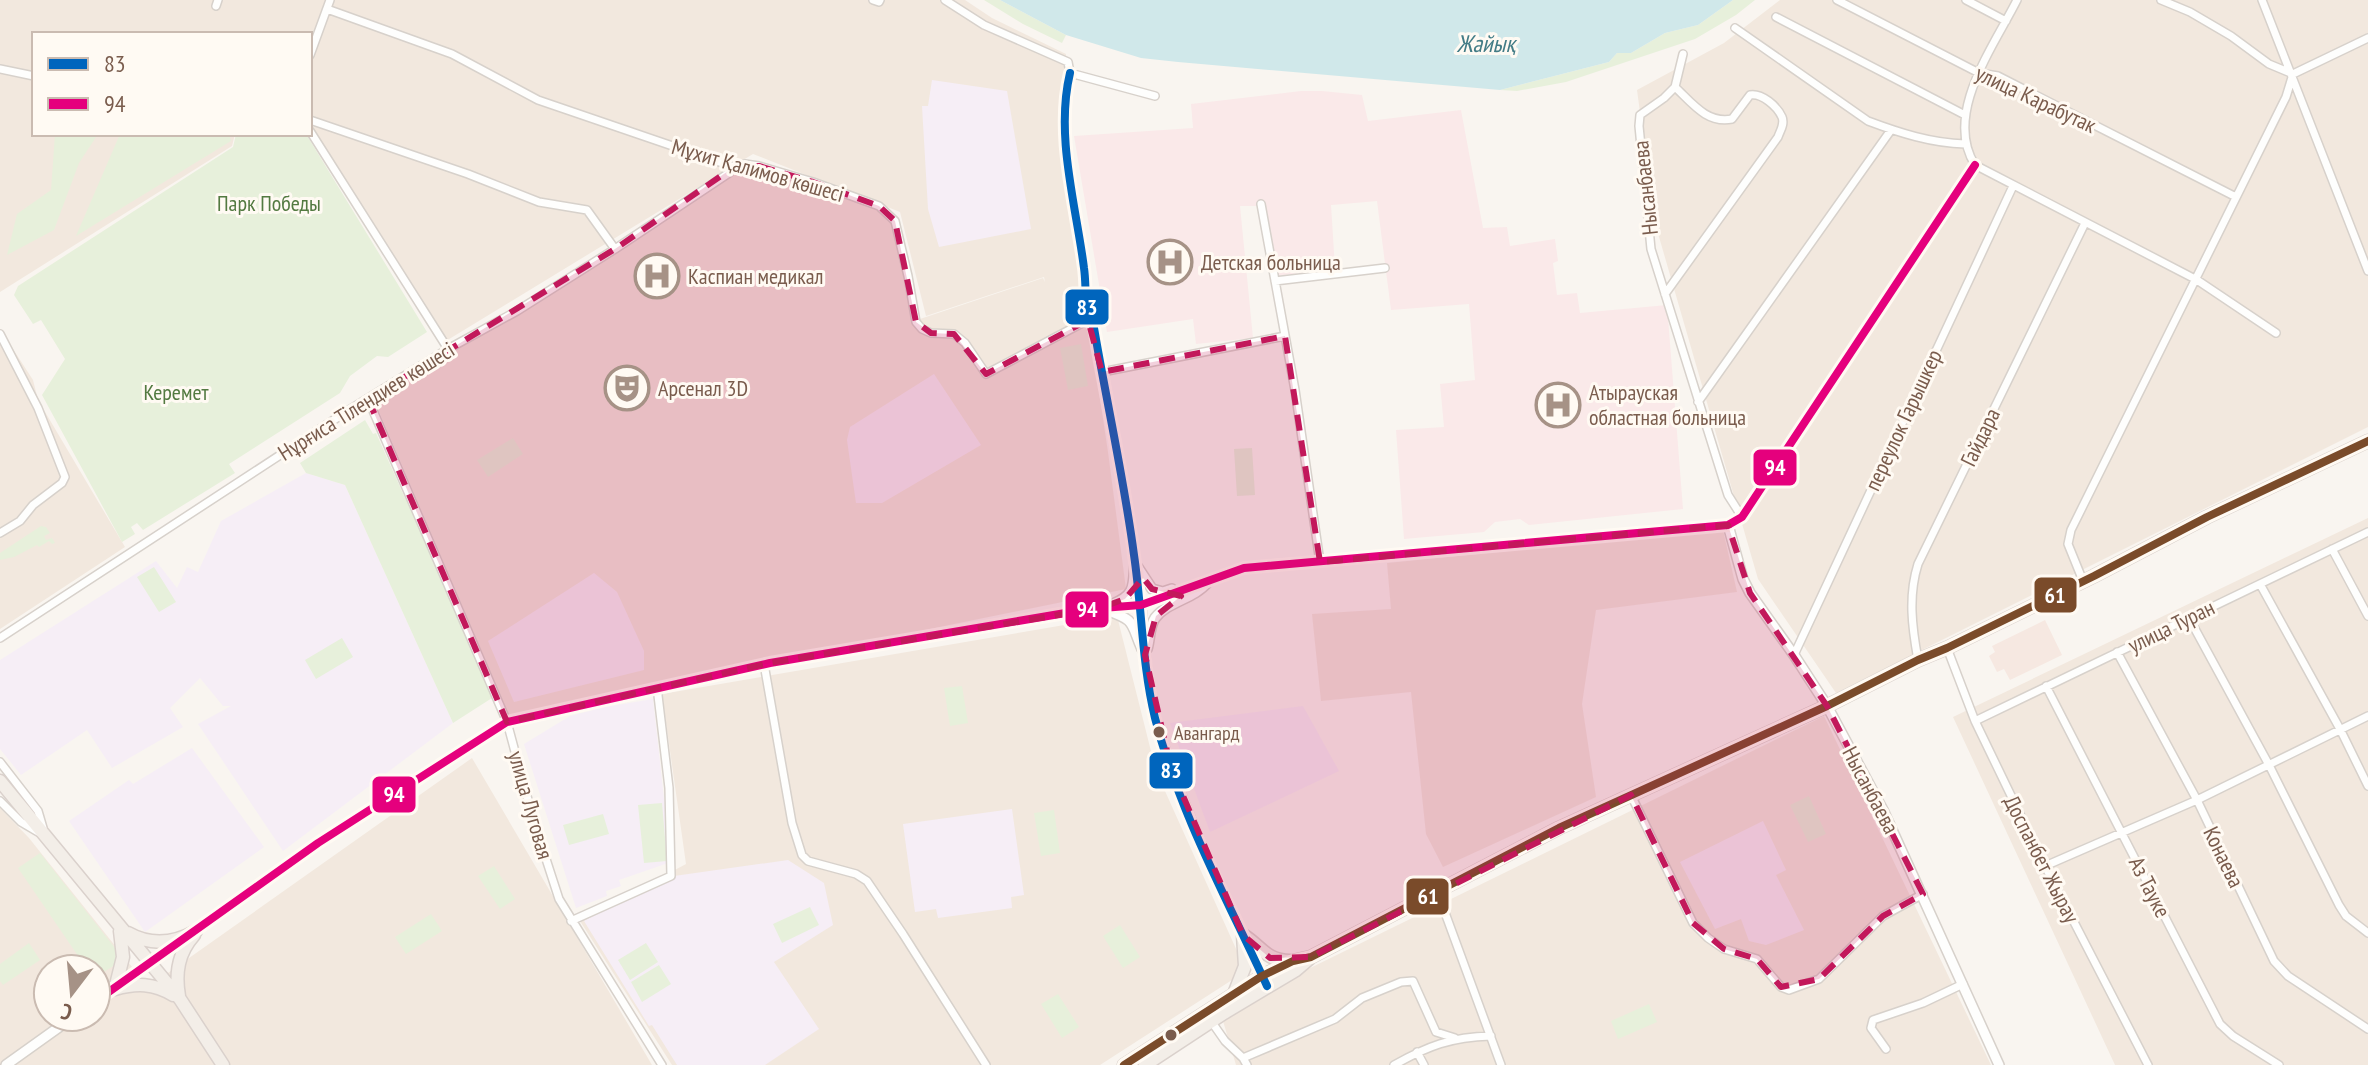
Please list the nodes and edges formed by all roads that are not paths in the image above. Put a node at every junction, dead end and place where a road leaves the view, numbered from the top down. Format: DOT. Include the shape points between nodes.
graph roads {
  1 [pos="330,0"];
  2 [pos="873,0"];
  3 [pos="880,0"];
  4 [pos="945,0"];
  5 [pos="1837,0"];
  6 [pos="1966,0"];
  7 [pos="2017,0"];
  8 [pos="2161,0"];
  9 [pos="2262,0"];
  10 [pos="327,9"];
  11 [pos="1776,17"];
  12 [pos="2006,21"];
  13 [pos="1735,28"];
  14 [pos="2368,38"];
  15 [pos="312,50"];
  16 [pos="1683,54"];
  17 [pos="0,69"];
  18 [pos="1070,73"];
  19 [pos="1979,73"];
  20 [pos="2293,74"];
  21 [pos="32,76"];
  22 [pos="1675,87"];
  23 [pos="1155,96"];
  24 [pos="1965,115"];
  25 [pos="312,121"];
  26 [pos="1891,130"];
  27 [pos="312,134"];
  28 [pos="1965,144"];
  29 [pos="1975,165"];
  30 [pos="734,167"];
  31 [pos="2013,186"];
  32 [pos="2236,197"];
  33 [pos="1261,204"];
  34 [pos="2085,223"];
  35 [pos="615,249"];
  36 [pos="2367,266"];
  37 [pos="1385,268"];
  38 [pos="2197,280"];
  39 [pos="1275,281"];
  40 [pos="1665,294"];
  41 [pos="1088,320"];
  42 [pos="2276,333"];
  43 [pos="0,334"];
  44 [pos="1285,336"];
  45 [pos="4,347"];
  46 [pos="448,349"];
  47 [pos="1102,372"];
  48 [pos="368,399"];
  49 [pos="1698,402"];
  50 [pos="2368,441"];
  51 [pos="1742,517"];
  52 [pos="1728,525"];
  53 [pos="2368,532"];
  54 [pos="0,533"];
  55 [pos="2332,549"];
  56 [pos="1320,562"];
  57 [pos="1135,563"];
  58 [pos="1210,579"];
  59 [pos="2083,581"];
  60 [pos="2260,584"];
  61 [pos="1141,605"];
  62 [pos="1100,608"];
  63 [pos="2368,616"];
  64 [pos="2189,618"];
  65 [pos="0,638"];
  66 [pos="1947,648"];
  67 [pos="2117,652"];
  68 [pos="1145,655"];
  69 [pos="1794,655"];
  70 [pos="1918,660"];
  71 [pos="764,664"];
  72 [pos="2046,686"];
  73 [pos="657,687"];
  74 [pos="1827,706"];
  75 [pos="2368,716"];
  76 [pos="1975,721"];
  77 [pos="507,722"];
  78 [pos="2340,729"];
  79 [pos="0,762"];
  80 [pos="2269,765"];
  81 [pos="2,783"];
  82 [pos="2368,786"];
  83 [pos="1631,795"];
  84 [pos="2197,800"];
  85 [pos="0,801"];
  86 [pos="2122,832"];
  87 [pos="47,837"];
  88 [pos="2045,866"];
  89 [pos="1437,891"];
  90 [pos="1923,894"];
  91 [pos="571,921"];
  92 [pos="119,928"];
  93 [pos="196,931"];
  94 [pos="2368,933"];
  95 [pos="1243,935"];
  96 [pos="1311,957"];
  97 [pos="1293,961"];
  98 [pos="150,965"];
  99 [pos="1265,981"];
  100 [pos="1963,984"];
  101 [pos="115,989"];
  102 [pos="112,991"];
  103 [pos="1232,996"];
  104 [pos="180,999"];
  105 [pos="1208,1017"];
  106 [pos="2368,1029"];
  107 [pos="51,1033"];
  108 [pos="1491,1036"];
  109 [pos="1455,1038"];
  110 [pos="1886,1049"];
  111 [pos="1417,1052"];
  112 [pos="1245,1061"];
  113 [pos="6,1065"];
  114 [pos="223,1065"];
  115 [pos="662,1065"];
  116 [pos="986,1065"];
  117 [pos="1124,1065"];
  118 [pos="1145,1065"];
  119 [pos="1394,1065"];
  120 [pos="1424,1065"];
  121 [pos="1501,1065"];
  122 [pos="1999,1065"];
  123 [pos="2148,1065"];
  124 [pos="2279,1065"];
  1 -- 10 [label="street"];
  2 -- 3 [label="street"];
  4 -- 18 [label="street" via="984,25 1068,62"];
  5 -- 19 [label="street, улица Карабутак"];
  6 -- 12 [label="street"];
  7 -- 12 [label="street"];
  8 -- 20 [label="street"];
  9 -- 20 [label="street"];
  10 -- 15 [label="street"];
  10 -- 30 [label="street, Мұхит Қалимов көшесі" via="452,54 538,100"];
  11 -- 24 [label="street"];
  12 -- 19 [label="street"];
  13 -- 26 [label="street" via="1868,121"];
  14 -- 20 [label="street"];
  16 -- 22 [label="street"];
  17 -- 21 [label="street"];
  18 -- 23 [label="street"];
  18 -- 41 [label="street" via="1064,98 1069,171"];
  19 -- 24 [label="street"];
  19 -- 32 [label="street, улица Карабутак" via="1998,76"];
  20 -- 32 [label="street"];
  20 -- 36 [label="street"];
  22 -- 40 [label="street, Нысанбаева" via="1640,115 1639,126 1651,249"];
  22 -- 40 [label="street" via="1705,115 1723,121 1732,119 1750,95 1757,94 1782,117 1782,125"];
  24 -- 28 [label="street"];
  25 -- 35 [label="street" via="539,202 587,210"];
  26 -- 28 [label="street" via="1941,144"];
  26 -- 49 [label="street"];
  27 -- 46 [label="street"];
  28 -- 29 [label="street"];
  29 -- 31 [label="street"];
  29 -- 51 [label="street"];
  30 -- 35 [label="street, Нұрғиса Тілендиев көшесі"];
  30 -- 41 [label="street, Мұхит Қалимов көшесі" via="759,166 879,206 895,221 916,322 931,333 954,334 986,374"];
  31 -- 34 [label="street"];
  31 -- 69 [label="street, переулок Гарышкер"];
  32 -- 38 [label="street"];
  33 -- 39 [label="street"];
  34 -- 38 [label="street"];
  34 -- 70 [label="street, Гайдара" via="1918,564 1911,596"];
  35 -- 46 [label="street, Нұрғиса Тілендиев көшесі"];
  37 -- 39 [label="street"];
  38 -- 42 [label="street"];
  38 -- 59 [label="street" via="2068,538"];
  39 -- 44 [label="street"];
  40 -- 49 [label="street, Нысанбаева"];
  41 -- 47 [label="street"];
  43 -- 45 [label="street"];
  44 -- 47 [label="street"];
  44 -- 56 [label="street"];
  45 -- 54 [label="street" via="65,477"];
  46 -- 48 [label="street, Нұрғиса Тілендиев көшесі"];
  47 -- 57 [label="street"];
  48 -- 65 [label="street, Нұрғиса Тілендиев көшесі"];
  48 -- 77 [label="street, улица Луговая"];
  49 -- 51 [label="street, Нысанбаева" via="1728,495"];
  50 -- 59 [label="main road"];
  51 -- 52 [label="street"];
  52 -- 56 [label="street"];
  52 -- 69 [label="street, Нысанбаева" via="1750,593"];
  53 -- 55 [label="street, улица Туран"];
  55 -- 60 [label="street, улица Туран"];
  55 -- 63 [label="street"];
  56 -- 58 [label="street" via="1244,568"];
  57 -- 58 [label="street" via="1152,589 1163,592"];
  57 -- 61 [label="street"];
  57 -- 62 [label="street" via="1132,590 1125,599"];
  58 -- 61 [label="street"];
  58 -- 68 [label="street" via="1156,616"];
  59 -- 66 [label="main road"];
  60 -- 64 [label="street, улица Туран"];
  60 -- 78 [label="street"];
  61 -- 62 [label="street"];
  61 -- 68 [label="street"];
  62 -- 68 [label="street" via="1133,623"];
  62 -- 71 [label="street"];
  64 -- 67 [label="street, улица Туран"];
  64 -- 80 [label="street"];
  66 -- 70 [label="main road"];
  66 -- 76 [label="street, Доспанбет Жырау"];
  67 -- 72 [label="street, улица Туран"];
  67 -- 84 [label="street, Конаева"];
  68 -- 95 [label="street" via="1155,717 1171,768"];
  69 -- 74 [label="street, Нысанбаева"];
  70 -- 74 [label="main road"];
  71 -- 73 [label="street"];
  71 -- 116 [label="street" via="802,855 867,881"];
  72 -- 76 [label="street, улица Туран"];
  72 -- 86 [label="street, Аз Тауке"];
  73 -- 77 [label="street"];
  73 -- 91 [label="street" via="669,788 671,876"];
  74 -- 83 [label="main road"];
  74 -- 90 [label="street, Нысанбаева"];
  75 -- 78 [label="street"];
  76 -- 88 [label="street, Доспанбет Жырау"];
  77 -- 91 [label="street, улица Луговая" via="534,822"];
  77 -- 93 [label="street" via="318,843"];
  78 -- 80 [label="street"];
  78 -- 82 [label="street"];
  79 -- 87 [label="street" via="38,811"];
  80 -- 84 [label="street"];
  80 -- 94 [label="street" via="2339,905"];
  81 -- 87 [label="main road"];
  83 -- 89 [label="main road"];
  83 -- 90 [label="street" via="1693,923 1724,949 1757,959 1789,990 1819,979 1883,916"];
  84 -- 86 [label="street"];
  84 -- 106 [label="street, Конаева" via="2274,961"];
  85 -- 87 [label="street"];
  86 -- 88 [label="street"];
  86 -- 124 [label="street, Аз Тауке" via="2220,1024"];
  87 -- 92 [label="main road"];
  88 -- 123 [label="street, Доспанбет Жырау"];
  89 -- 96 [label="main road"];
  89 -- 108 [label="street"];
  90 -- 100 [label="street, Нысанбаева"];
  91 -- 115 [label="street, улица Луговая"];
  92 -- 93 [label="main road" via="155,942"];
  92 -- 98 [label="main road"];
  92 -- 101 [label="main road" via="123,957"];
  93 -- 98 [label="street"];
  93 -- 104 [label="main road" via="179,962"];
  95 -- 97 [label="main road" via="1270,958"];
  95 -- 99 [label="street"];
  95 -- 103 [label="main road" via="1244,974"];
  96 -- 97 [label="main road"];
  96 -- 99 [label="main road" via="1296,970"];
  97 -- 99 [label="main road"];
  98 -- 101 [label="street"];
  98 -- 104 [label="main road"];
  99 -- 103 [label="main road"];
  99 -- 105 [label="main road"];
  100 -- 110 [label="street" via="1873,1020 1871,1028"];
  100 -- 122 [label="street, Нысанбаева"];
  101 -- 102 [label="street"];
  101 -- 104 [label="main road" via="147,984"];
  103 -- 105 [label="main road"];
  104 -- 114 [label="main road"];
  105 -- 112 [label="street"];
  105 -- 117 [label="main road"];
  105 -- 118 [label="main road"];
  107 -- 113 [label="street"];
  108 -- 109 [label="street"];
  108 -- 121 [label="street"];
  109 -- 111 [label="street"];
  109 -- 112 [label="street" via="1436,1032 1413,981 1401,982"];
  111 -- 119 [label="street"];
  111 -- 120 [label="street"];
}
